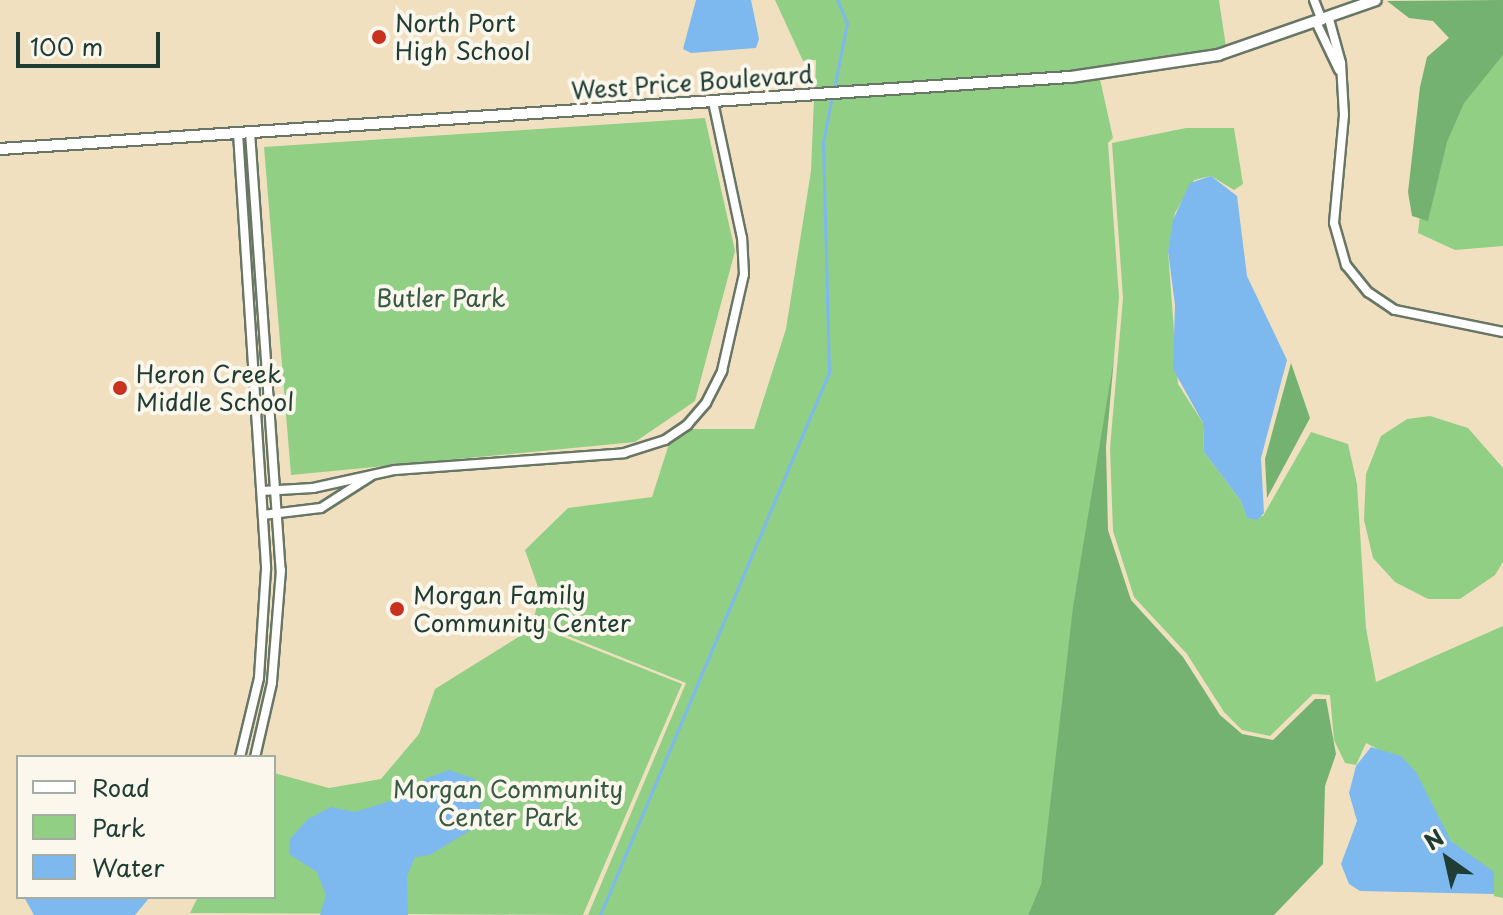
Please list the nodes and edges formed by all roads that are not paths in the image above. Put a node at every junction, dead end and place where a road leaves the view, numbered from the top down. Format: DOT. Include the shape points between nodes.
graph roads {
  1 [pos="1314,0"];
  2 [pos="1376,0"];
  3 [pos="1323,22"];
  4 [pos="713,101"];
  5 [pos="250,132"];
  6 [pos="238,133"];
  7 [pos="0,149"];
  8 [pos="1503,332"];
  9 [pos="379,472"];
  10 [pos="276,490"];
  11 [pos="262,491"];
  12 [pos="278,514"];
  13 [pos="263,515"];
  14 [pos="241,755"];
  15 [pos="255,755"];
  1 -- 3 [label="street"];
  2 -- 3 [label="street, West Price Boulevard"];
  3 -- 4 [label="street, West Price Boulevard" via="1188,62 1003,82"];
  3 -- 8 [label="street" via="1339,70 1344,144 1334,223 1349,270 1374,297 1402,313"];
  4 -- 5 [label="street, West Price Boulevard"];
  4 -- 9 [label="street" via="742,238 744,274 722,371 696,415 665,440 624,453"];
  5 -- 6 [label="street, West Price Boulevard"];
  5 -- 10 [label="street"];
  6 -- 7 [label="street, West Price Boulevard"];
  6 -- 11 [label="street"];
  9 -- 10 [label="street"];
  9 -- 12 [label="street" via="331,504"];
  10 -- 11 [label="street"];
  10 -- 12 [label="street"];
  11 -- 13 [label="street"];
  12 -- 13 [label="street"];
  12 -- 15 [label="street" via="278,642"];
  13 -- 14 [label="street" via="264,641"];
}
